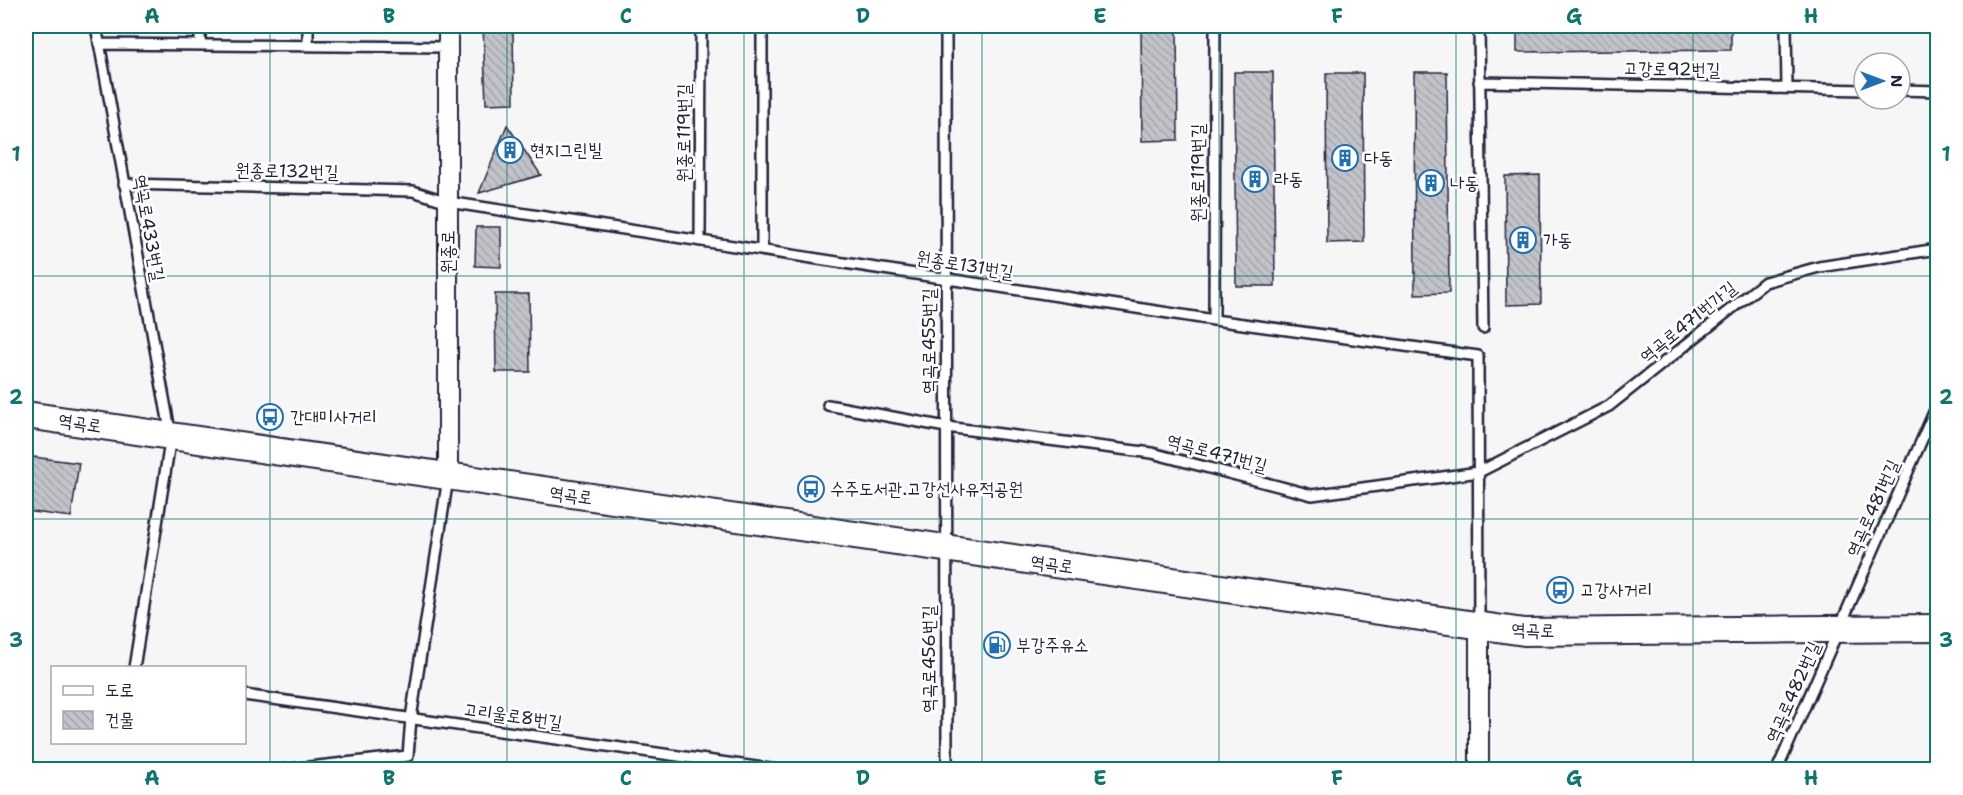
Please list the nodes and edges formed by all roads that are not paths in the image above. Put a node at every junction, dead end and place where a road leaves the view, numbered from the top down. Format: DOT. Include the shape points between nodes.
graph roads {
  1 [pos="96,26"];
  2 [pos="200,26"];
  3 [pos="308,26"];
  4 [pos="448,26"];
  5 [pos="701,26"];
  6 [pos="762,26"];
  7 [pos="946,26"];
  8 [pos="1215,26"];
  9 [pos="1479,26"];
  10 [pos="1786,26"];
  11 [pos="99,44"];
  12 [pos="200,45"];
  13 [pos="308,46"];
  14 [pos="448,47"];
  15 [pos="1479,82"];
  16 [pos="1787,88"];
  17 [pos="1852,90"];
  18 [pos="1912,90"];
  19 [pos="1938,91"];
  20 [pos="124,184"];
  21 [pos="448,202"];
  22 [pos="700,241"];
  23 [pos="1938,249"];
  24 [pos="762,250"];
  25 [pos="946,279"];
  26 [pos="1214,320"];
  27 [pos="1482,328"];
  28 [pos="1938,403"];
  29 [pos="828,405"];
  30 [pos="26,415"];
  31 [pos="946,427"];
  32 [pos="171,436"];
  33 [pos="1479,472"];
  34 [pos="448,478"];
  35 [pos="945,548"];
  36 [pos="1479,626"];
  37 [pos="1839,627"];
  38 [pos="1938,628"];
  39 [pos="134,666"];
  40 [pos="246,695"];
  41 [pos="411,718"];
  42 [pos="282,770"];
  43 [pos="778,770"];
  44 [pos="947,770"];
  45 [pos="1479,770"];
  46 [pos="1777,770"];
  1 -- 11 [label="lane, 역곡로433번길"];
  2 -- 12 [label="lane"];
  3 -- 13 [label="lane"];
  4 -- 14 [label="street, 원종로"];
  5 -- 22 [label="lane, 원종로119번길"];
  6 -- 24 [label="lane"];
  7 -- 25 [label="lane, 역곡로455번길"];
  8 -- 26 [label="lane, 원종로119번길"];
  9 -- 15 [label="lane"];
  10 -- 16 [label="lane"];
  11 -- 12 [label="lane"];
  11 -- 20 [label="lane, 역곡로433번길"];
  12 -- 13 [label="lane"];
  13 -- 14 [label="lane"];
  14 -- 21 [label="street, 원종로"];
  15 -- 16 [label="lane, 고강로92번길"];
  15 -- 27 [label="lane"];
  16 -- 17 [label="lane, 고강로92번길"];
  18 -- 19 [label="lane"];
  20 -- 21 [label="lane, 원종로132번길" via="413,191"];
  20 -- 32 [label="lane, 역곡로433번길"];
  21 -- 22 [label="lane, 원종로131번길"];
  21 -- 34 [label="street, 원종로"];
  22 -- 24 [label="lane, 원종로131번길"];
  23 -- 33 [label="lane, 역곡로471번가길" via="1819,267 1765,282 1609,406"];
  24 -- 25 [label="lane, 원종로131번길"];
  25 -- 26 [label="lane, 원종로131번길"];
  25 -- 31 [label="lane, 역곡로455번길"];
  26 -- 33 [label="lane, 원종로131번길" via="1478,356"];
  28 -- 37 [label="lane, 역곡로481번길"];
  29 -- 31 [label="lane"];
  30 -- 32 [label="street, 역곡로"];
  31 -- 33 [label="lane, 역곡로471번길" via="1152,453 1312,495"];
  31 -- 35 [label="lane, 역곡로455번길"];
  32 -- 34 [label="street, 역곡로"];
  32 -- 39 [label="lane"];
  33 -- 36 [label="lane"];
  34 -- 35 [label="street, 역곡로"];
  34 -- 41 [label="lane"];
  35 -- 36 [label="street, 역곡로"];
  35 -- 44 [label="lane, 역곡로456번길"];
  36 -- 37 [label="street, 역곡로" via="1524,632"];
  36 -- 45 [label="street"];
  37 -- 38 [label="street, 역곡로"];
  37 -- 46 [label="lane, 역곡로482번길"];
  40 -- 41 [label="lane, 고리울로8번길"];
  41 -- 42 [label="lane" via="408,756"];
  41 -- 43 [label="lane, 고리울로8번길"];
}
